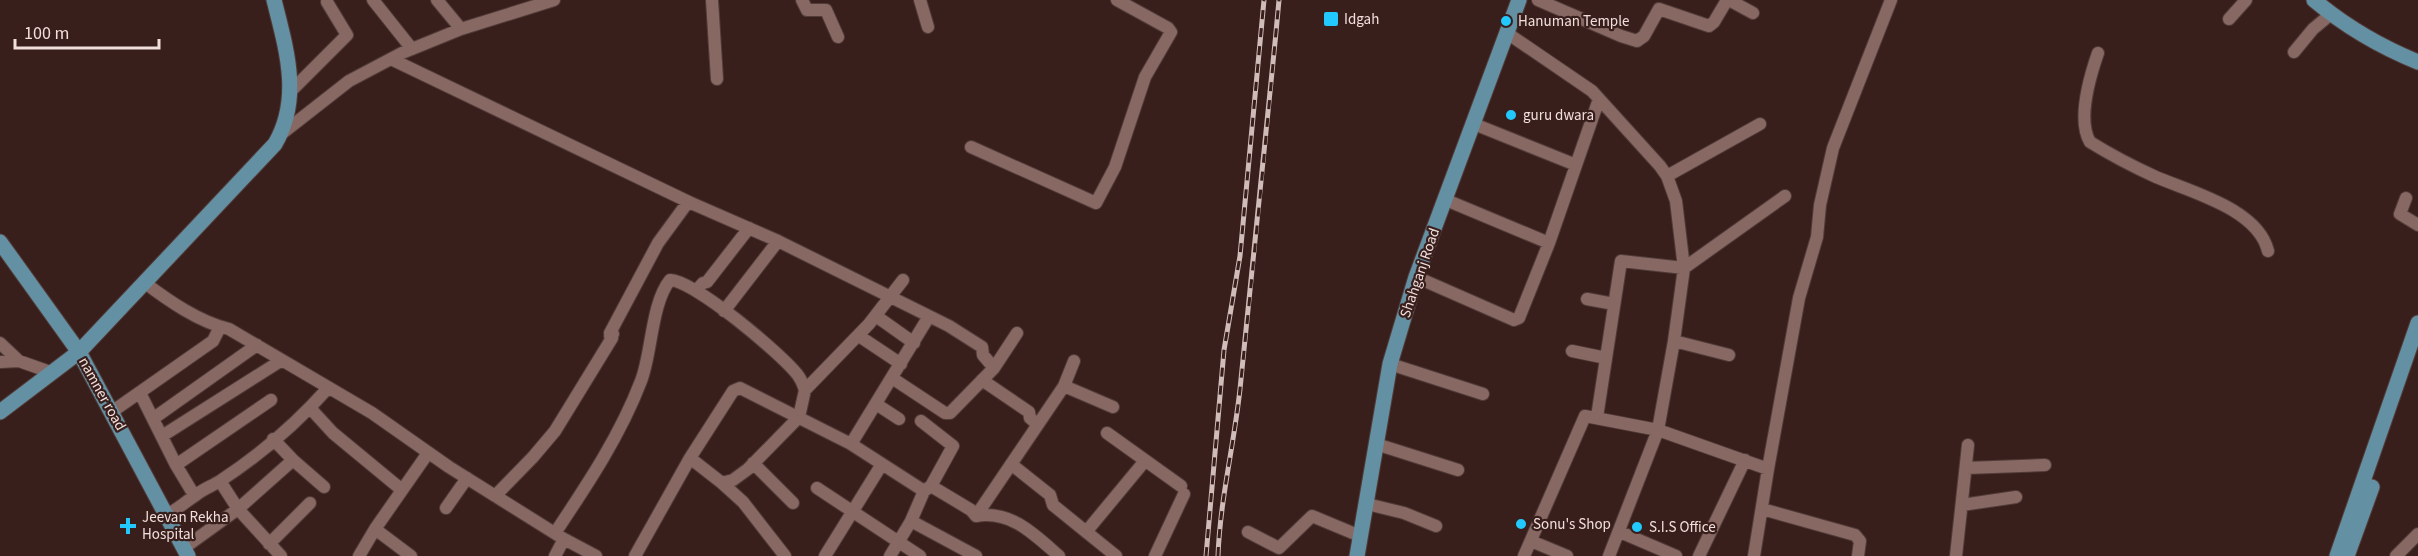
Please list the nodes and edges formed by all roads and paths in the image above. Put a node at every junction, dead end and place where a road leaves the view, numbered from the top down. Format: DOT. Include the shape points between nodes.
graph roads {
  1 [pos="274,0"];
  2 [pos="374,0"];
  3 [pos="437,0"];
  4 [pos="552,0"];
  5 [pos="712,0"];
  6 [pos="802,0"];
  7 [pos="920,0"];
  8 [pos="1117,0"];
  9 [pos="1519,0"];
  10 [pos="1538,0"];
  11 [pos="1728,0"];
  12 [pos="1892,0"];
  13 [pos="2246,0"];
  14 [pos="2314,0"];
  15 [pos="327,2"];
  16 [pos="1753,13"];
  17 [pos="2331,14"];
  18 [pos="2229,19"];
  19 [pos="928,27"];
  20 [pos="461,29"];
  21 [pos="1507,33"];
  22 [pos="838,37"];
  23 [pos="412,49"];
  24 [pos="2294,52"];
  25 [pos="2098,53"];
  26 [pos="391,59"];
  27 [pos="2418,62"];
  28 [pos="717,80"];
  29 [pos="291,91"];
  30 [pos="1599,99"];
  31 [pos="1474,124"];
  32 [pos="1760,124"];
  33 [pos="280,135"];
  34 [pos="970,147"];
  35 [pos="1576,165"];
  36 [pos="1667,176"];
  37 [pos="1785,196"];
  38 [pos="2406,198"];
  39 [pos="1446,200"];
  40 [pos="688,202"];
  41 [pos="2418,225"];
  42 [pos="749,228"];
  43 [pos="778,241"];
  44 [pos="0,242"];
  45 [pos="1549,243"];
  46 [pos="2268,251"];
  47 [pos="1684,268"];
  48 [pos="1416,277"];
  49 [pos="903,280"];
  50 [pos="145,283"];
  51 [pos="696,291"];
  52 [pos="891,297"];
  53 [pos="1587,299"];
  54 [pos="1614,304"];
  55 [pos="724,311"];
  56 [pos="876,316"];
  57 [pos="928,318"];
  58 [pos="2418,323"];
  59 [pos="220,327"];
  60 [pos="1017,333"];
  61 [pos="858,336"];
  62 [pos="1674,341"];
  63 [pos="914,343"];
  64 [pos="0,344"];
  65 [pos="257,345"];
  66 [pos="2418,350"];
  67 [pos="1572,351"];
  68 [pos="79,352"];
  69 [pos="1729,354"];
  70 [pos="1606,358"];
  71 [pos="282,360"];
  72 [pos="19,361"];
  73 [pos="1074,361"];
  74 [pos="0,362"];
  75 [pos="901,364"];
  76 [pos="1390,364"];
  77 [pos="994,368"];
  78 [pos="52,372"];
  79 [pos="892,378"];
  80 [pos="982,380"];
  81 [pos="1064,386"];
  82 [pos="328,388"];
  83 [pos="805,390"];
  84 [pos="140,393"];
  85 [pos="1483,394"];
  86 [pos="271,400"];
  87 [pos="876,404"];
  88 [pos="1113,407"];
  89 [pos="310,408"];
  90 [pos="113,411"];
  91 [pos="0,412"];
  92 [pos="799,417"];
  93 [pos="1597,417"];
  94 [pos="154,418"];
  95 [pos="899,419"];
  96 [pos="921,421"];
  97 [pos="1038,424"];
  98 [pos="2387,426"];
  99 [pos="1658,430"];
  100 [pos="1107,433"];
  101 [pos="162,436"];
  102 [pos="273,439"];
  103 [pos="851,444"];
  104 [pos="1376,444"];
  105 [pos="1968,445"];
  106 [pos="428,453"];
  107 [pos="690,458"];
  108 [pos="292,460"];
  109 [pos="1745,460"];
  110 [pos="1144,462"];
  111 [pos="753,464"];
  112 [pos="882,464"];
  113 [pos="1011,464"];
  114 [pos="176,465"];
  115 [pos="2045,465"];
  116 [pos="1966,468"];
  117 [pos="1767,469"];
  118 [pos="1458,470"];
  119 [pos="467,478"];
  120 [pos="220,481"];
  121 [pos="722,483"];
  122 [pos="324,487"];
  123 [pos="818,488"];
  124 [pos="928,489"];
  125 [pos="402,490"];
  126 [pos="194,495"];
  127 [pos="495,496"];
  128 [pos="2016,497"];
  129 [pos="310,503"];
  130 [pos="793,503"];
  131 [pos="1366,504"];
  132 [pos="1962,505"];
  133 [pos="446,508"];
  134 [pos="1762,509"];
  135 [pos="238,510"];
  136 [pos="852,512"];
  137 [pos="166,515"];
  138 [pos="976,516"];
  139 [pos="911,521"];
  140 [pos="1436,526"];
  141 [pos="2353,526"];
  142 [pos="375,529"];
  143 [pos="1086,532"];
  144 [pos="1248,532"];
  145 [pos="1620,532"];
  146 [pos="2418,534"];
  147 [pos="560,536"];
  148 [pos="1360,536"];
  149 [pos="899,541"];
  150 [pos="1531,541"];
  151 [pos="269,544"];
  152 [pos="186,552"];
  153 [pos="1054,554"];
  154 [pos="281,556"];
  155 [pos="359,556"];
  156 [pos="411,556"];
  157 [pos="555,556"];
  158 [pos="596,556"];
  159 [pos="635,556"];
  160 [pos="785,556"];
  161 [pos="825,556"];
  162 [pos="890,556"];
  163 [pos="920,556"];
  164 [pos="976,556"];
  165 [pos="1116,556"];
  166 [pos="1155,556"];
  167 [pos="1357,556"];
  168 [pos="1524,556"];
  169 [pos="1567,556"];
  170 [pos="1609,556"];
  171 [pos="1676,556"];
  172 [pos="1699,556"];
  173 [pos="1756,556"];
  174 [pos="1858,556"];
  175 [pos="1956,556"];
  176 [pos="2337,556"];
  177 [pos="2347,556"];
  178 [pos="2396,556"];
  1 -- 29 [label="main road" via="287,53"];
  2 -- 23 [label="street"];
  3 -- 20 [label="street"];
  4 -- 20 [label="street"];
  5 -- 28 [label="street"];
  6 -- 22 [label="street" via="807,10 826,10"];
  7 -- 19 [label="street"];
  8 -- 34 [label="street" via="1171,32 1145,76 1115,167 1096,204"];
  9 -- 21 [label="main road, Shahganj Road"];
  10 -- 11 [label="street" via="1637,41 1659,9 1709,26"];
  11 -- 16 [label="street"];
  12 -- 117 [label="street" via="1833,148 1817,237 1798,298"];
  13 -- 18 [label="street"];
  14 -- 17 [label="main road"];
  15 -- 29 [label="street" via="347,35"];
  17 -- 24 [label="street" via="2313,28"];
  17 -- 27 [label="main road"];
  20 -- 23 [label="street"];
  21 -- 30 [label="street"];
  21 -- 31 [label="main road, Shahganj Road"];
  23 -- 26 [label="street"];
  25 -- 46 [label="street" via="2086,106 2085,127 2090,142 2241,216 2262,234"];
  26 -- 33 [label="street" via="349,81"];
  26 -- 40 [label="street"];
  29 -- 33 [label="main road"];
  30 -- 35 [label="street"];
  30 -- 36 [label="street"];
  31 -- 35 [label="street"];
  31 -- 39 [label="main road, Shahganj Road"];
  32 -- 36 [label="street"];
  33 -- 50 [label="main road"];
  35 -- 45 [label="street"];
  36 -- 47 [label="street" via="1679,214"];
  37 -- 47 [label="street"];
  38 -- 41 [label="street" via="2400,214"];
  39 -- 45 [label="street"];
  39 -- 48 [label="main road, Shahganj Road"];
  40 -- 42 [label="street"];
  40 -- 127 [label="street" via="658,243 613,326 612,338 561,422 534,457"];
  42 -- 43 [label="street"];
  42 -- 51 [label="street"];
  43 -- 52 [label="street"];
  43 -- 55 [label="street"];
  44 -- 68 [label="main road, namner road"];
  45 -- 48 [label="street" via="1522,316 1517,320"];
  47 -- 54 [label="street" via="1622,260"];
  47 -- 62 [label="street"];
  48 -- 76 [label="main road, Shahganj Road"];
  49 -- 52 [label="street"];
  50 -- 59 [label="street" via="178,306"];
  50 -- 68 [label="main road"];
  51 -- 55 [label="street"];
  51 -- 147 [label="street" via="668,281 634,398"];
  52 -- 56 [label="street"];
  52 -- 57 [label="street"];
  53 -- 54 [label="street"];
  54 -- 70 [label="street"];
  55 -- 83 [label="street" via="782,358"];
  56 -- 61 [label="street"];
  56 -- 63 [label="street"];
  57 -- 63 [label="street"];
  57 -- 77 [label="street" via="981,346"];
  58 -- 98 [label="main road"];
  59 -- 65 [label="street"];
  59 -- 84 [label="street" via="213,341"];
  60 -- 77 [label="street"];
  61 -- 75 [label="street"];
  61 -- 83 [label="street"];
  62 -- 69 [label="street"];
  62 -- 99 [label="street"];
  63 -- 75 [label="street"];
  64 -- 72 [label="street"];
  65 -- 71 [label="street"];
  65 -- 94 [label="street"];
  66 -- 98 [label="main road"];
  67 -- 70 [label="street"];
  68 -- 78 [label="main road"];
  68 -- 90 [label="main road, namner road"];
  70 -- 93 [label="street"];
  71 -- 82 [label="street"];
  71 -- 101 [label="street"];
  72 -- 74 [label="street"];
  72 -- 78 [label="street"];
  73 -- 81 [label="street"];
  75 -- 79 [label="street"];
  76 -- 85 [label="street"];
  76 -- 104 [label="main road, Shahganj Road"];
  77 -- 80 [label="street"];
  78 -- 91 [label="main road"];
  79 -- 80 [label="street" via="948,414"];
  79 -- 87 [label="street"];
  80 -- 97 [label="street" via="1028,411"];
  81 -- 88 [label="street"];
  81 -- 97 [label="street"];
  82 -- 89 [label="street"];
  82 -- 106 [label="street" via="372,413"];
  83 -- 92 [label="street"];
  84 -- 90 [label="street"];
  84 -- 94 [label="street"];
  86 -- 114 [label="street"];
  87 -- 95 [label="street"];
  87 -- 103 [label="street"];
  89 -- 102 [label="street"];
  89 -- 125 [label="street" via="333,433"];
  90 -- 137 [label="main road, namner road"];
  92 -- 103 [label="street"];
  92 -- 107 [label="street" via="737,388"];
  92 -- 111 [label="street"];
  93 -- 99 [label="street"];
  93 -- 150 [label="street" via="1583,418"];
  94 -- 101 [label="street"];
  96 -- 124 [label="street" via="953,446"];
  97 -- 113 [label="street"];
  98 -- 141 [label="main road"];
  99 -- 109 [label="street"];
  99 -- 145 [label="street"];
  100 -- 110 [label="street"];
  101 -- 114 [label="street"];
  102 -- 108 [label="street"];
  102 -- 120 [label="street"];
  103 -- 112 [label="street"];
  104 -- 118 [label="street"];
  104 -- 131 [label="main road, Shahganj Road"];
  105 -- 116 [label="street"];
  106 -- 119 [label="street"];
  106 -- 125 [label="street"];
  107 -- 121 [label="street"];
  107 -- 159 [label="street"];
  108 -- 122 [label="street"];
  108 -- 135 [label="street"];
  109 -- 117 [label="street"];
  109 -- 172 [label="street"];
  110 -- 143 [label="street"];
  110 -- 166 [label="street" via="1183,490"];
  111 -- 121 [label="street" via="733,480"];
  111 -- 130 [label="street"];
  112 -- 124 [label="street"];
  112 -- 136 [label="street"];
  113 -- 138 [label="street"];
  113 -- 143 [label="street" via="1050,495 1053,505"];
  114 -- 126 [label="street"];
  115 -- 116 [label="street"];
  116 -- 132 [label="street"];
  117 -- 134 [label="street"];
  119 -- 127 [label="street"];
  119 -- 133 [label="street"];
  120 -- 126 [label="street"];
  120 -- 135 [label="street"];
  121 -- 160 [label="street" via="743,502"];
  123 -- 136 [label="street"];
  124 -- 138 [label="street"];
  124 -- 139 [label="street"];
  125 -- 142 [label="street"];
  126 -- 137 [label="street" via="181,508"];
  127 -- 147 [label="street"];
  128 -- 132 [label="street"];
  129 -- 151 [label="street"];
  131 -- 140 [label="street"];
  131 -- 148 [label="main road, Shahganj Road"];
  132 -- 175 [label="street"];
  134 -- 173 [label="street"];
  134 -- 174 [label="street" via="1855,536 1860,541"];
  135 -- 151 [label="street"];
  135 -- 152 [label="street"];
  136 -- 149 [label="street"];
  136 -- 161 [label="street"];
  137 -- 152 [label="main road, namner road"];
  138 -- 153 [label="street" via="1004,516"];
  139 -- 149 [label="street"];
  139 -- 164 [label="street"];
  141 -- 176 [label="main road"];
  141 -- 177 [label="main road"];
  142 -- 155 [label="street"];
  142 -- 156 [label="street"];
  143 -- 165 [label="street"];
  144 -- 148 [label="street" via="1279,548 1312,516"];
  145 -- 170 [label="street"];
  145 -- 171 [label="street"];
  146 -- 178 [label="street"];
  147 -- 157 [label="street"];
  147 -- 158 [label="street"];
  148 -- 167 [label="main road, Shahganj Road"];
  149 -- 162 [label="street"];
  149 -- 163 [label="street"];
  150 -- 168 [label="street"];
  150 -- 169 [label="street"];
  151 -- 154 [label="street"];
}
